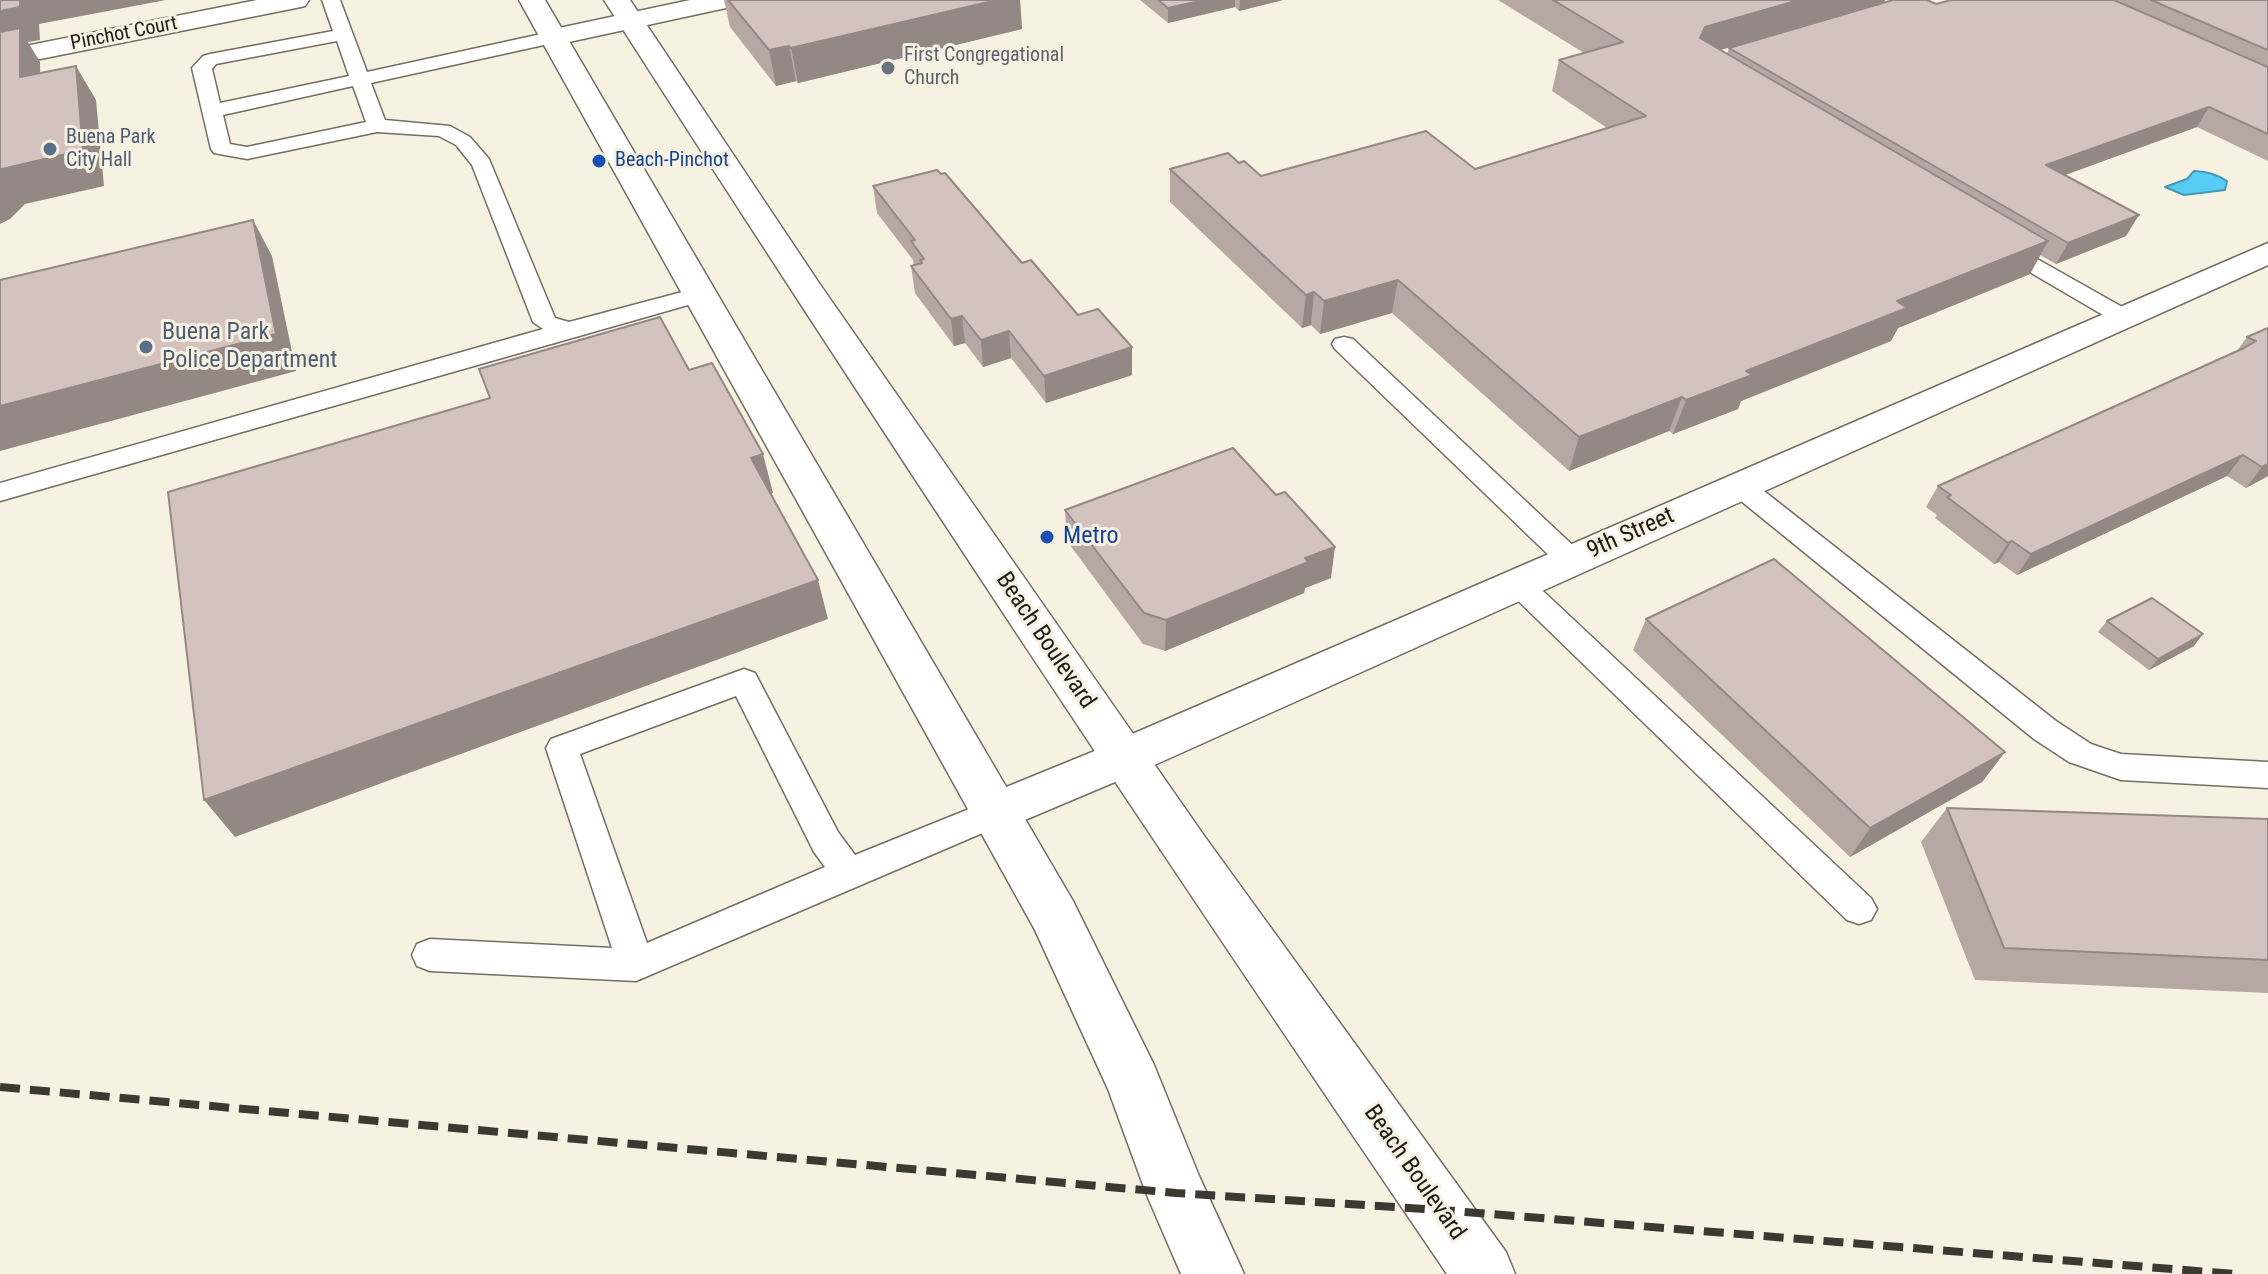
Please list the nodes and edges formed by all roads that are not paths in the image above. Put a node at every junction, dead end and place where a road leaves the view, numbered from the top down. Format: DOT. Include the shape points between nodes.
graph roads {
  1 [pos="296,0"];
  2 [pos="331,0"];
  3 [pos="532,0"];
  4 [pos="726,0"];
  5 [pos="624,10"];
  6 [pos="344,34"];
  7 [pos="555,37"];
  8 [pos="0,59"];
  9 [pos="361,80"];
  10 [pos="212,111"];
  11 [pos="377,126"];
  12 [pos="1988,237"];
  13 [pos="2266,256"];
  14 [pos="701,294"];
  15 [pos="2123,317"];
  16 [pos="568,330"];
  17 [pos="1344,344"];
  18 [pos="1740,486"];
  19 [pos="0,492"];
  20 [pos="1571,560"];
  21 [pos="1518,584"];
  22 [pos="1124,758"];
  23 [pos="2268,775"];
  24 [pos="994,813"];
  25 [pos="848,873"];
  26 [pos="1859,909"];
  27 [pos="430,955"];
  28 [pos="636,965"];
  29 [pos="1213,1274"];
  30 [pos="1484,1274"];
  1 -- 8 [label="main road, Pinchot Court"];
  2 -- 6 [label="lane"];
  3 -- 7 [label="main road"];
  4 -- 5 [label="main road"];
  5 -- 7 [label="main road"];
  5 -- 22 [label="main road, Beach Boulevard"];
  6 -- 9 [label="lane"];
  6 -- 10 [label="lane" via="210,60 202,68"];
  7 -- 9 [label="lane"];
  7 -- 14 [label="main road"];
  9 -- 10 [label="lane"];
  9 -- 11 [label="lane"];
  10 -- 11 [label="lane" via="221,149 235,153"];
  11 -- 16 [label="lane" via="443,130 463,141 482,163 545,322"];
  12 -- 15 [label="lane"];
  13 -- 15 [label="main road, 9th Street"];
  14 -- 16 [label="lane"];
  14 -- 24 [label="main road"];
  15 -- 18 [label="main road, 9th Street"];
  16 -- 19 [label="lane"];
  17 -- 20 [label="lane"];
  18 -- 20 [label="main road, 9th Street"];
  18 -- 23 [label="lane" via="2080,753 2121,767"];
  20 -- 21 [label="main road, 9th Street"];
  21 -- 22 [label="main road, 9th Street"];
  21 -- 26 [label="lane"];
  22 -- 24 [label="main road, 9th Street"];
  22 -- 30 [label="main road, Beach Boulevard"];
  24 -- 25 [label="lane"];
  24 -- 29 [label="main road" via="1055,917 1134,1084"];
  25 -- 28 [label="lane"];
  25 -- 28 [label="lane" via="826,842 744,681 562,748"];
  27 -- 28 [label="lane"];
}
